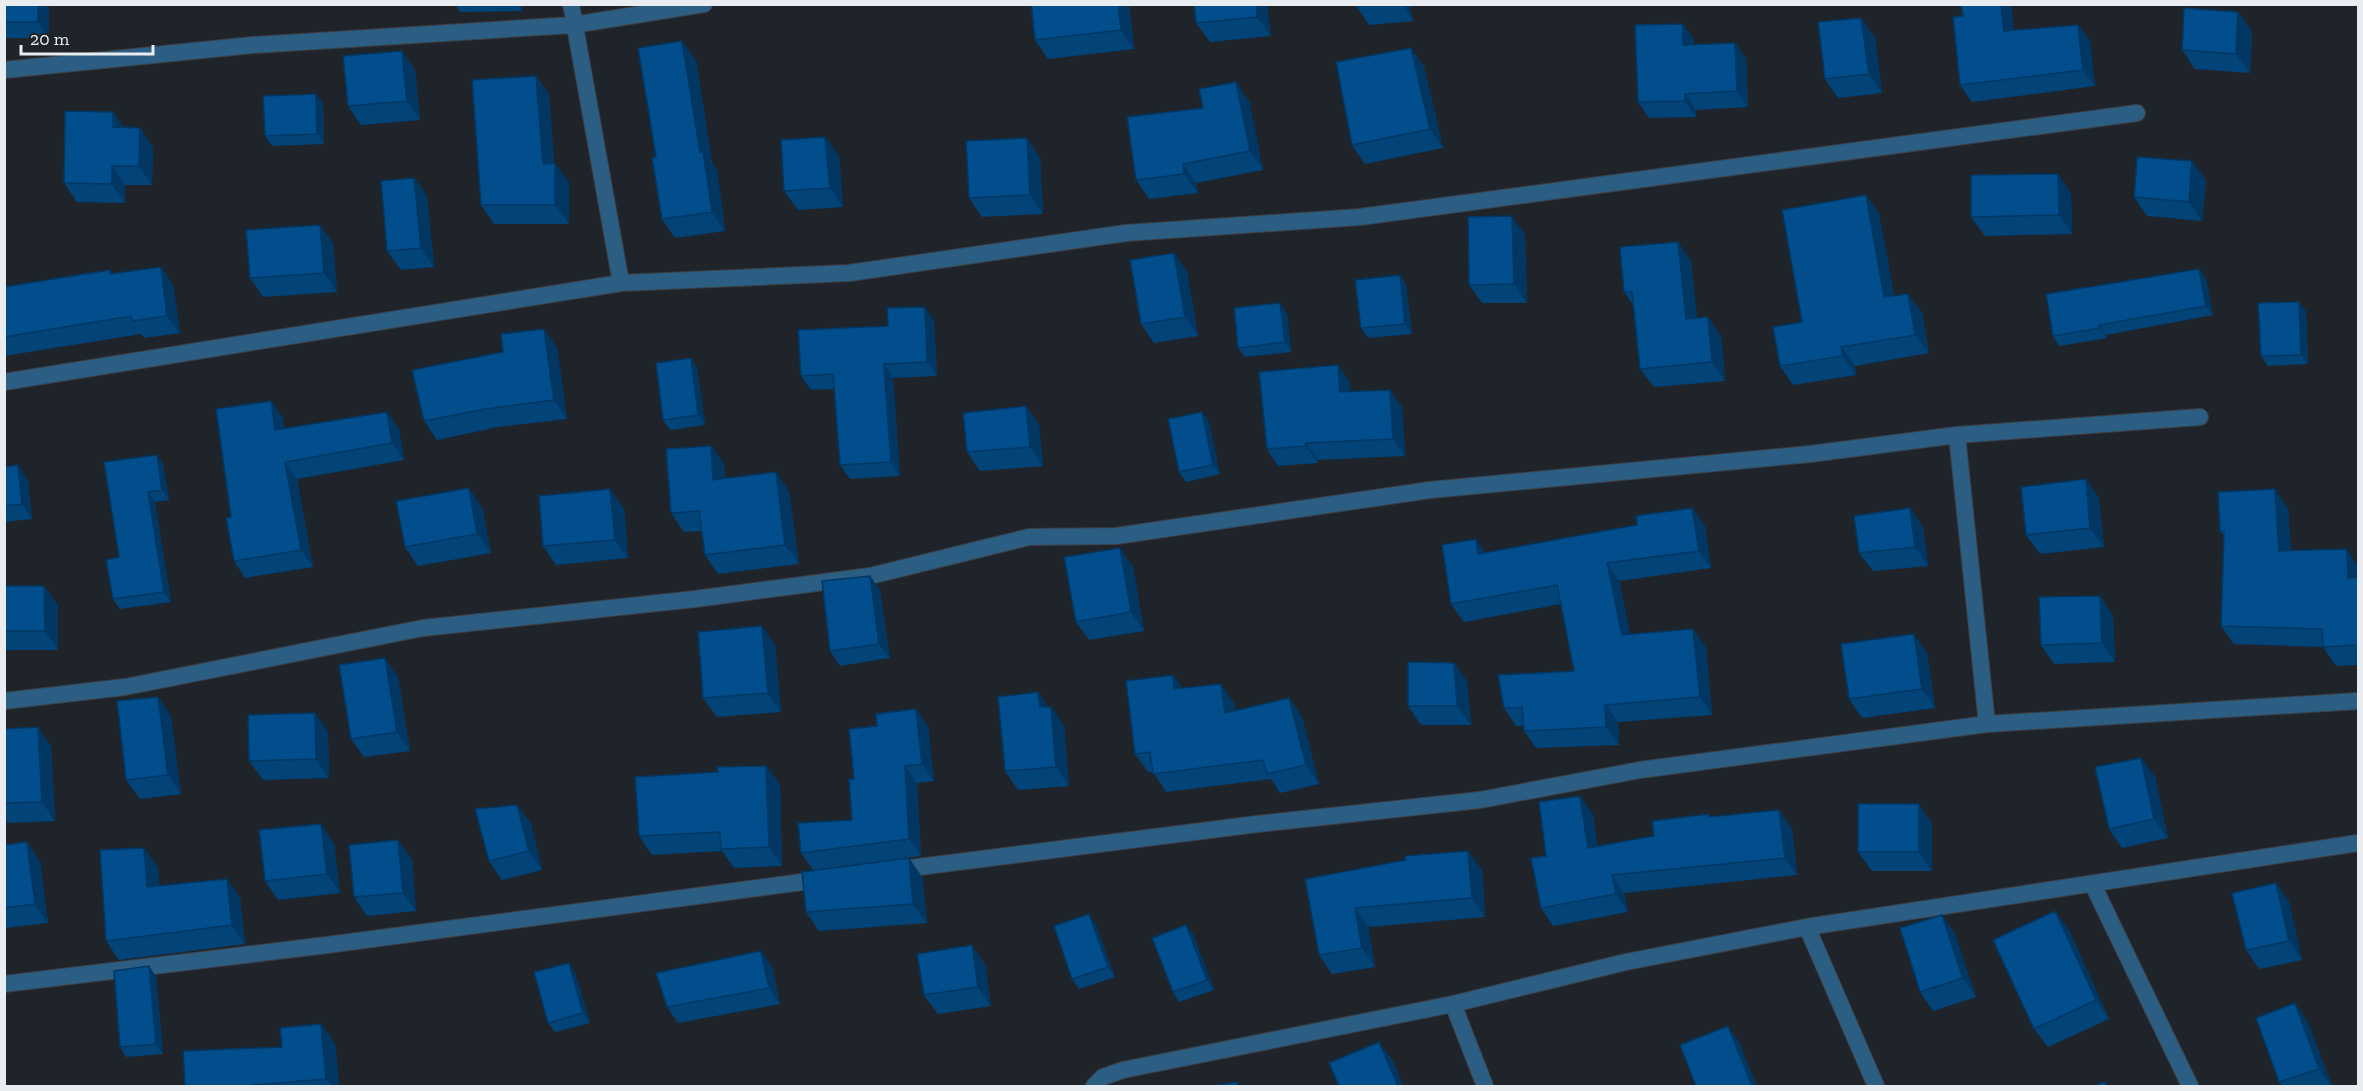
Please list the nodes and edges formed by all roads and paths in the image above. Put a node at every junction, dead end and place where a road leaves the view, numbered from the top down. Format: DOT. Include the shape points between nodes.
graph roads {
  1 [pos="571,4"];
  2 [pos="704,4"];
  3 [pos="573,25"];
  4 [pos="4,70"];
  5 [pos="2137,113"];
  6 [pos="621,284"];
  7 [pos="4,382"];
  8 [pos="2200,417"];
  9 [pos="1957,435"];
  10 [pos="4,701"];
  11 [pos="2358,701"];
  12 [pos="1988,724"];
  13 [pos="2358,843"];
  14 [pos="874,873"];
  15 [pos="838,878"];
  16 [pos="2093,885"];
  17 [pos="1807,927"];
  18 [pos="4,984"];
  19 [pos="1453,1004"];
  20 [pos="1094,1086"];
  21 [pos="1485,1086"];
  22 [pos="1876,1086"];
  23 [pos="2190,1086"];
  1 -- 3 [label="street"];
  2 -- 3 [label="street"];
  3 -- 4 [label="street" via="253,45"];
  3 -- 6 [label="street"];
  5 -- 6 [label="street" via="1360,217 1126,233 849,273"];
  6 -- 7 [label="street"];
  8 -- 9 [label="street"];
  9 -- 10 [label="street" via="1810,454 1430,490 1116,536 1029,537 870,576 423,628 125,687"];
  9 -- 12 [label="street"];
  11 -- 12 [label="street"];
  12 -- 14 [label="street" via="1640,770 1480,800"];
  13 -- 16 [label="street"];
  15 -- 18 [label="street"];
  16 -- 17 [label="street"];
  16 -- 23 [label="street"];
  17 -- 19 [label="street" via="1626,962"];
  17 -- 22 [label="street"];
  19 -- 20 [label="street" via="1123,1070 1103,1077"];
  19 -- 21 [label="street"];
}
